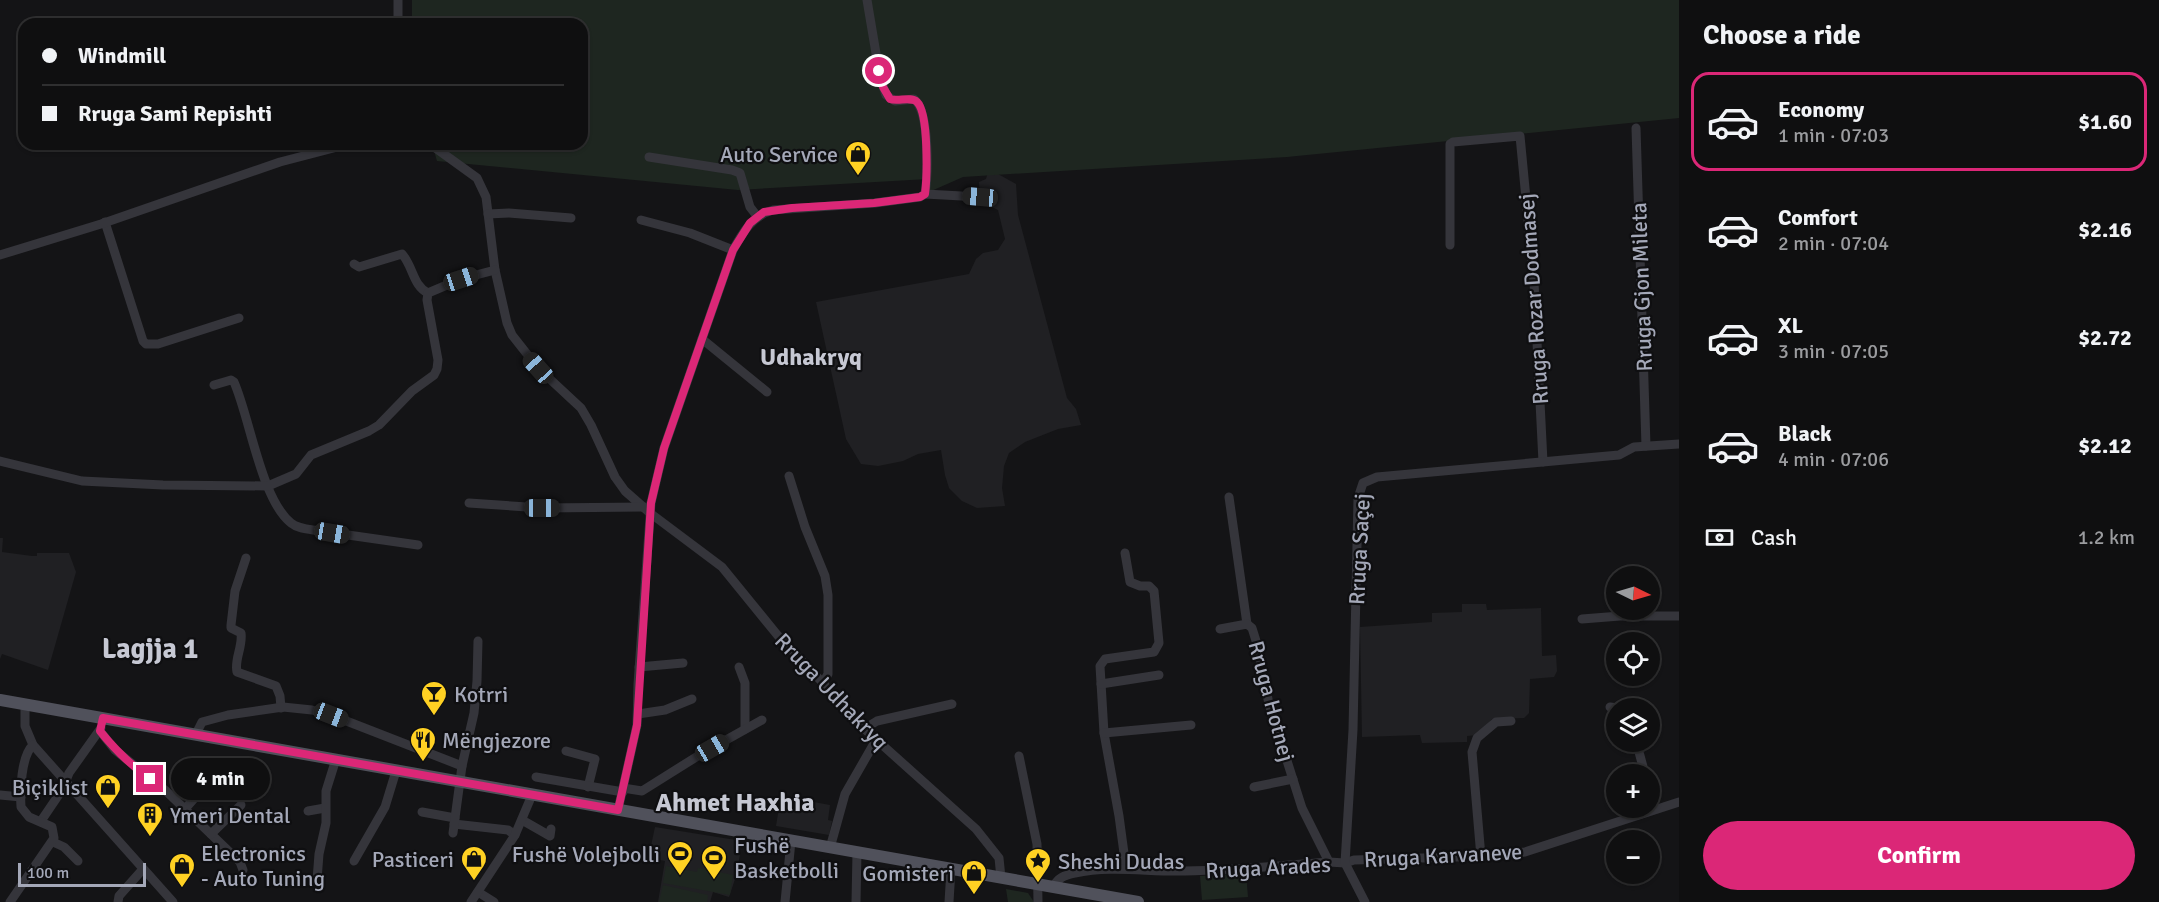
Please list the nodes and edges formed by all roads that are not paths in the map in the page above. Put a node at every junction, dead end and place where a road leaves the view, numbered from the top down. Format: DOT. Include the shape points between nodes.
graph roads {
  1 [pos="398,0"];
  2 [pos="867,0"];
  3 [pos="398,18"];
  4 [pos="1636,128"];
  5 [pos="326,150"];
  6 [pos="438,150"];
  7 [pos="649,157"];
  8 [pos="925,194"];
  9 [pos="980,197"];
  10 [pos="488,214"];
  11 [pos="757,216"];
  12 [pos="571,218"];
  13 [pos="641,220"];
  14 [pos="105,222"];
  15 [pos="1450,245"];
  16 [pos="733,250"];
  17 [pos="0,255"];
  18 [pos="354,264"];
  19 [pos="495,270"];
  20 [pos="428,293"];
  21 [pos="239,318"];
  22 [pos="702,339"];
  23 [pos="214,385"];
  24 [pos="767,392"];
  25 [pos="1679,444"];
  26 [pos="1646,446"];
  27 [pos="0,461"];
  28 [pos="1543,462"];
  29 [pos="789,476"];
  30 [pos="268,486"];
  31 [pos="1229,496"];
  32 [pos="469,503"];
  33 [pos="647,510"];
  34 [pos="418,545"];
  35 [pos="1125,553"];
  36 [pos="246,558"];
  37 [pos="1679,616"];
  38 [pos="1582,619"];
  39 [pos="1247,624"];
  40 [pos="1220,629"];
  41 [pos="478,642"];
  42 [pos="683,663"];
  43 [pos="639,667"];
  44 [pos="739,667"];
  45 [pos="1160,675"];
  46 [pos="824,683"];
  47 [pos="1101,684"];
  48 [pos="692,699"];
  49 [pos="0,700"];
  50 [pos="952,704"];
  51 [pos="25,705"];
  52 [pos="281,708"];
  53 [pos="638,714"];
  54 [pos="103,718"];
  55 [pos="762,720"];
  56 [pos="1511,721"];
  57 [pos="1191,725"];
  58 [pos="745,729"];
  59 [pos="864,729"];
  60 [pos="100,731"];
  61 [pos="1104,733"];
  62 [pos="196,735"];
  63 [pos="876,740"];
  64 [pos="33,745"];
  65 [pos="566,751"];
  66 [pos="1019,756"];
  67 [pos="336,759"];
  68 [pos="462,766"];
  69 [pos="396,771"];
  70 [pos="536,777"];
  71 [pos="1293,779"];
  72 [pos="65,780"];
  73 [pos="460,783"];
  74 [pos="207,784"];
  75 [pos="588,787"];
  76 [pos="1254,787"];
  77 [pos="623,790"];
  78 [pos="0,795"];
  79 [pos="532,795"];
  80 [pos="21,797"];
  81 [pos="1679,802"];
  82 [pos="241,805"];
  83 [pos="1660,805"];
  84 [pos="325,808"];
  85 [pos="184,810"];
  86 [pos="618,810"];
  87 [pos="308,811"];
  88 [pos="422,812"];
  89 [pos="1620,818"];
  90 [pos="522,820"];
  91 [pos="41,821"];
  92 [pos="454,825"];
  93 [pos="551,830"];
  94 [pos="211,834"];
  95 [pos="515,835"];
  96 [pos="791,841"];
  97 [pos="53,842"];
  98 [pos="830,848"];
  99 [pos="856,852"];
  100 [pos="1481,856"];
  101 [pos="78,861"];
  102 [pos="354,861"];
  103 [pos="1329,862"];
  104 [pos="1345,863"];
  105 [pos="143,868"];
  106 [pos="1126,868"];
  107 [pos="951,869"];
  108 [pos="243,870"];
  109 [pos="1001,878"];
  110 [pos="317,880"];
  111 [pos="1038,884"];
  112 [pos="1053,887"];
  113 [pos="478,892"];
  114 [pos="10,902"];
  115 [pos="118,902"];
  116 [pos="173,902"];
  117 [pos="471,902"];
  118 [pos="494,902"];
  119 [pos="785,902"];
  120 [pos="856,902"];
  121 [pos="949,902"];
  122 [pos="1038,902"];
  123 [pos="1138,902"];
  124 [pos="1365,902"];
  1 -- 3 [label="street"];
  2 -- 8 [label="street" via="886,95 895,101 914,99 922,111"];
  4 -- 26 [label="street, Rruga Gjon Mileta"];
  5 -- 14 [label="street"];
  6 -- 10 [label="street, Rruga Udhakryq" via="477,178"];
  7 -- 11 [label="street" via="740,173 750,207"];
  8 -- 9 [label="street"];
  8 -- 11 [label="street" via="874,203 773,210"];
  10 -- 12 [label="street"];
  10 -- 19 [label="street, Rruga Udhakryq"];
  11 -- 16 [label="street"];
  13 -- 16 [label="street"];
  14 -- 17 [label="street"];
  14 -- 21 [label="street" via="146,344 158,344"];
  15 -- 28 [label="street, Rruga Rozar Dodmasej" via="1450,144 1520,136 1534,282"];
  16 -- 22 [label="street"];
  18 -- 20 [label="street" via="359,267 402,254 418,285"];
  19 -- 20 [label="street"];
  19 -- 33 [label="street, Rruga Udhakryq" via="512,335 538,368 580,408 615,477"];
  20 -- 30 [label="street" via="438,360 434,375 379,425 311,455 296,474"];
  22 -- 24 [label="street"];
  22 -- 33 [label="street"];
  23 -- 30 [label="street" via="234,382"];
  25 -- 26 [label="street, Rruga Saçej"];
  26 -- 28 [label="street, Rruga Saçej" via="1629,448 1619,455"];
  27 -- 30 [label="street" via="82,481"];
  28 -- 104 [label="street, Rruga Saçej" via="1377,477 1363,483 1359,498"];
  29 -- 46 [label="street" via="825,576 828,674"];
  30 -- 34 [label="street" via="283,514 301,528"];
  31 -- 39 [label="street, Rruga Hotnej"];
  32 -- 33 [label="street"];
  33 -- 43 [label="street"];
  33 -- 46 [label="street, Rruga Udhakryq" via="722,567 778,637"];
  35 -- 47 [label="street" via="1130,582 1154,591 1158,648 1149,653 1105,659 1100,666"];
  36 -- 52 [label="street" via="235,591 231,625 241,633 237,672 276,686"];
  37 -- 38 [label="street"];
  39 -- 40 [label="street, Rruga Hotnej"];
  39 -- 71 [label="street, Rruga Hotnej" via="1257,644 1269,704"];
  41 -- 68 [label="street" via="474,713"];
  42 -- 43 [label="street"];
  43 -- 53 [label="street"];
  44 -- 58 [label="street" via="745,683"];
  45 -- 47 [label="street"];
  46 -- 59 [label="street, Rruga Udhakryq"];
  47 -- 61 [label="street"];
  48 -- 53 [label="street" via="665,710"];
  49 -- 51 [label="main road"];
  50 -- 59 [label="street" via="877,721"];
  51 -- 54 [label="main road"];
  51 -- 64 [label="street" via="27,733"];
  52 -- 62 [label="street" via="202,722"];
  52 -- 68 [label="street" via="331,715"];
  53 -- 77 [label="street"];
  54 -- 60 [label="street"];
  54 -- 62 [label="main road"];
  55 -- 58 [label="street"];
  56 -- 100 [label="street" via="1496,722 1477,738 1472,752"];
  57 -- 61 [label="street"];
  58 -- 77 [label="street" via="642,791"];
  59 -- 63 [label="street, Rruga Udhakryq"];
  60 -- 72 [label="street"];
  60 -- 85 [label="street"];
  61 -- 106 [label="street"];
  62 -- 67 [label="main road"];
  63 -- 98 [label="street" via="845,794"];
  63 -- 109 [label="street, Rruga Udhakryq" via="976,828 999,858"];
  64 -- 72 [label="street"];
  64 -- 80 [label="street" via="27,750"];
  65 -- 75 [label="street" via="595,759"];
  66 -- 111 [label="street" via="1037,844"];
  67 -- 69 [label="main road"];
  67 -- 84 [label="street"];
  68 -- 73 [label="street"];
  69 -- 73 [label="main road"];
  69 -- 102 [label="street" via="390,796"];
  70 -- 75 [label="street"];
  71 -- 76 [label="street, Rruga Hotnej"];
  71 -- 103 [label="street, Rruga Hotnej" via="1302,808"];
  72 -- 91 [label="street"];
  72 -- 105 [label="street"];
  73 -- 79 [label="main road"];
  73 -- 92 [label="street"];
  74 -- 85 [label="street"];
  75 -- 77 [label="street"];
  77 -- 86 [label="street"];
  78 -- 80 [label="street"];
  79 -- 86 [label="main road"];
  79 -- 90 [label="street"];
  80 -- 91 [label="street" via="24,813"];
  81 -- 83 [label="street, Rruga Karvaneve"];
  82 -- 94 [label="street"];
  84 -- 87 [label="street"];
  84 -- 110 [label="street"];
  85 -- 94 [label="street"];
  86 -- 96 [label="main road"];
  88 -- 92 [label="street"];
  89 -- 100 [label="street, Rruga Karvaneve" via="1551,845"];
  90 -- 93 [label="street" via="550,836"];
  90 -- 95 [label="street"];
  91 -- 97 [label="street" via="52,827"];
  92 -- 95 [label="street" via="508,830"];
  94 -- 108 [label="street" via="240,862"];
  95 -- 113 [label="street"];
  96 -- 98 [label="main road"];
  96 -- 119 [label="street"];
  97 -- 101 [label="street"];
  97 -- 114 [label="street"];
  98 -- 99 [label="main road"];
  99 -- 107 [label="main road"];
  99 -- 120 [label="street"];
  100 -- 104 [label="street, Rruga Karvaneve"];
  103 -- 104 [label="street, Rruga Arades"];
  103 -- 106 [label="street, Rruga Arades" via="1232,870"];
  104 -- 124 [label="street"];
  105 -- 115 [label="street"];
  105 -- 116 [label="street"];
  106 -- 112 [label="street, Rruga Arades" via="1066,875"];
  107 -- 109 [label="main road"];
  107 -- 121 [label="street"];
  109 -- 111 [label="main road"];
  111 -- 112 [label="main road"];
  111 -- 122 [label="street"];
  112 -- 123 [label="main road"];
  113 -- 117 [label="street"];
  113 -- 118 [label="street"];
}
